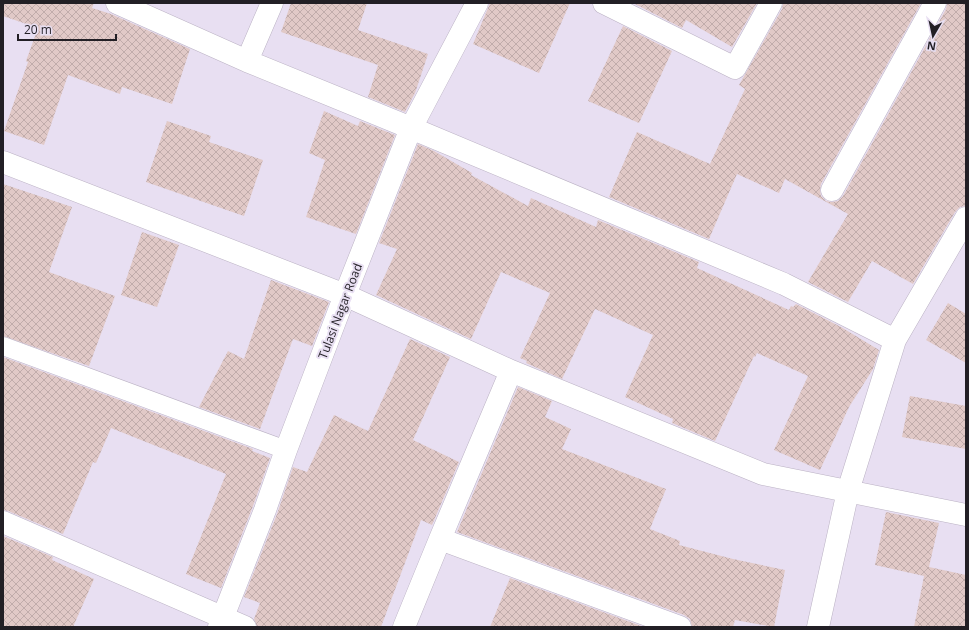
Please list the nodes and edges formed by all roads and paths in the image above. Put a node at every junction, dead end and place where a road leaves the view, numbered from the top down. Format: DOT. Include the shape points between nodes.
graph roads {
  1 [pos="117,3"];
  2 [pos="272,3"];
  3 [pos="477,3"];
  4 [pos="771,3"];
  5 [pos="935,3"];
  6 [pos="608,4"];
  7 [pos="247,62"];
  8 [pos="411,128"];
  9 [pos="3,162"];
  10 [pos="832,190"];
  11 [pos="966,218"];
  12 [pos="345,296"];
  13 [pos="895,340"];
  14 [pos="3,346"];
  15 [pos="512,371"];
  16 [pos="286,450"];
  17 [pos="848,491"];
  18 [pos="966,515"];
  19 [pos="3,522"];
  20 [pos="440,539"];
  21 [pos="221,622"];
  22 [pos="245,627"];
  23 [pos="404,627"];
  24 [pos="680,627"];
  25 [pos="818,627"];
  1 -- 7 [label="street"];
  2 -- 7 [label="street"];
  3 -- 8 [label="street, Tulasi Nagar Road"];
  4 -- 6 [label="street" via="735,68"];
  5 -- 10 [label="street"];
  7 -- 8 [label="street"];
  8 -- 12 [label="street, Tulasi Nagar Road"];
  8 -- 13 [label="street" via="784,284"];
  9 -- 12 [label="street"];
  11 -- 13 [label="street"];
  12 -- 15 [label="street"];
  12 -- 16 [label="street, Tulasi Nagar Road"];
  13 -- 17 [label="street"];
  14 -- 16 [label="lane"];
  15 -- 17 [label="street" via="763,474"];
  15 -- 20 [label="street"];
  16 -- 21 [label="street, Tulasi Nagar Road"];
  17 -- 18 [label="street"];
  17 -- 25 [label="street"];
  19 -- 21 [label="street"];
  20 -- 23 [label="street"];
  20 -- 24 [label="street"];
  21 -- 22 [label="street"];
}
